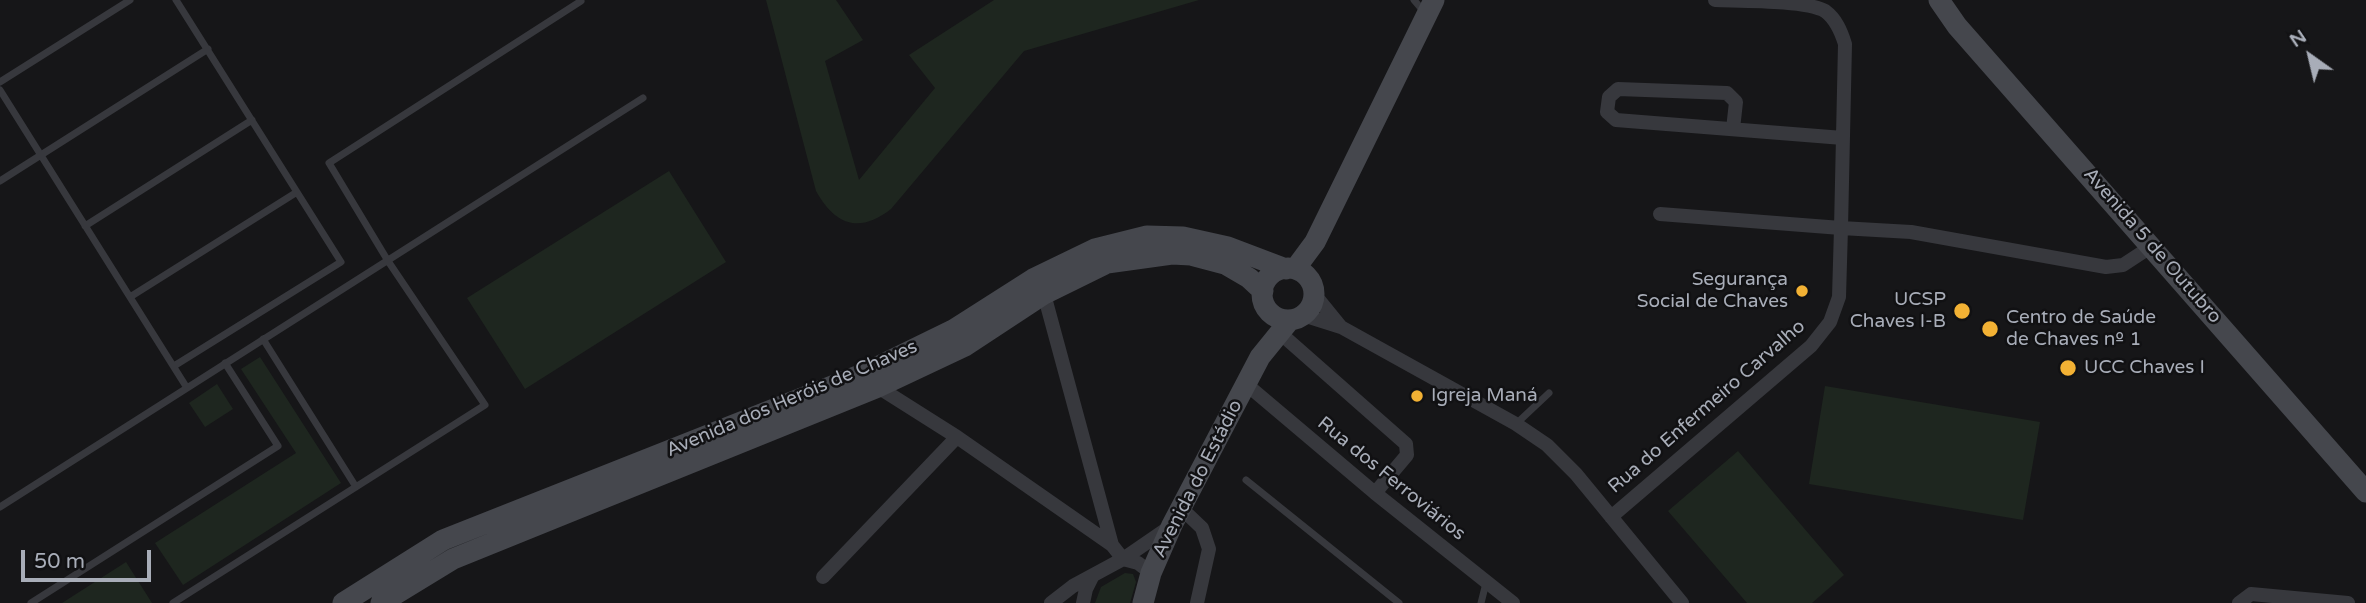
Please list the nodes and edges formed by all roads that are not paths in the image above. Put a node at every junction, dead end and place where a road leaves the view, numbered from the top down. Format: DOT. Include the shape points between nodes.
graph roads {
  1 [pos="130,0"];
  2 [pos="177,0"];
  3 [pos="1715,0"];
  4 [pos="1939,0"];
  5 [pos="581,1"];
  6 [pos="1744,1"];
  7 [pos="1425,5"];
  8 [pos="208,49"];
  9 [pos="0,82"];
  10 [pos="0,90"];
  11 [pos="643,98"];
  12 [pos="252,120"];
  13 [pos="1733,129"];
  14 [pos="1843,138"];
  15 [pos="41,155"];
  16 [pos="0,181"];
  17 [pos="297,191"];
  18 [pos="1660,214"];
  19 [pos="85,226"];
  20 [pos="1841,228"];
  21 [pos="2152,246"];
  22 [pos="388,261"];
  23 [pos="1301,277"];
  24 [pos="1263,290"];
  25 [pos="1044,295"];
  26 [pos="130,297"];
  27 [pos="1269,311"];
  28 [pos="1291,323"];
  29 [pos="1341,327"];
  30 [pos="263,339"];
  31 [pos="1260,357"];
  32 [pos="225,363"];
  33 [pos="174,366"];
  34 [pos="1246,384"];
  35 [pos="878,387"];
  36 [pos="187,388"];
  37 [pos="1549,393"];
  38 [pos="1517,424"];
  39 [pos="957,437"];
  40 [pos="1246,480"];
  41 [pos="356,487"];
  42 [pos="2366,492"];
  43 [pos="1375,493"];
  44 [pos="0,507"];
  45 [pos="1176,517"];
  46 [pos="1611,517"];
  47 [pos="1112,545"];
  48 [pos="1123,559"];
  49 [pos="1151,573"];
  50 [pos="823,577"];
  51 [pos="1092,577"];
  52 [pos="1487,582"];
  53 [pos="383,597"];
  54 [pos="1500,598"];
  55 [pos="31,603"];
  56 [pos="173,603"];
  57 [pos="343,603"];
  58 [pos="1051,603"];
  59 [pos="1083,603"];
  60 [pos="1143,603"];
  61 [pos="1197,603"];
  62 [pos="1399,603"];
  63 [pos="1481,603"];
  64 [pos="1513,603"];
  65 [pos="1682,603"];
  66 [pos="2239,603"];
  67 [pos="2348,603"];
  1 -- 9 [label="lane"];
  2 -- 8 [label="lane"];
  3 -- 6 [label="street, Rua do Enfermeiro Carvalho"];
  4 -- 21 [label="main road, Avenida 5 de Outubro"];
  5 -- 22 [label="lane" via="329,163"];
  6 -- 14 [label="street, Rua do Enfermeiro Carvalho" via="1810,4 1827,12 1840,29 1845,44"];
  7 -- 23 [label="main road"];
  8 -- 12 [label="lane"];
  8 -- 15 [label="lane"];
  10 -- 15 [label="lane"];
  11 -- 22 [label="lane"];
  12 -- 17 [label="lane"];
  12 -- 19 [label="lane"];
  13 -- 13 [label="street" via="1736,102 1727,93 1618,89 1609,97 1607,111 1616,120"];
  13 -- 14 [label="street"];
  14 -- 20 [label="street, Rua do Enfermeiro Carvalho"];
  15 -- 16 [label="lane"];
  15 -- 19 [label="lane"];
  17 -- 26 [label="lane"];
  17 -- 33 [label="lane" via="341,261"];
  18 -- 20 [label="street"];
  19 -- 26 [label="lane"];
  20 -- 21 [label="street" via="1911,232 2106,267 2123,265"];
  20 -- 46 [label="street, Rua do Enfermeiro Carvalho" via="1839,297 1830,321 1811,346"];
  21 -- 42 [label="main road, Avenida 5 de Outubro"];
  22 -- 30 [label="lane"];
  22 -- 41 [label="lane" via="485,405"];
  23 -- 24 [label="main road" via="1271,275"];
  23 -- 28 [label="main road" via="1313,302"];
  23 -- 29 [label="street"];
  23 -- 53 [label="main road, Avenida dos Heróis de Chaves" via="1228,247 1182,237 1147,236 1095,249 1033,279 953,330 865,373 443,540"];
  24 -- 25 [label="main road, Avenida dos Heróis de Chaves" via="1224,264 1191,254 1172,254 1107,263"];
  24 -- 27 [label="main road"];
  25 -- 35 [label="main road, Avenida dos Heróis de Chaves" via="965,346"];
  25 -- 47 [label="street"];
  26 -- 33 [label="lane"];
  27 -- 28 [label="main road"];
  27 -- 31 [label="main road, Avenida do Estádio"];
  28 -- 29 [label="street"];
  28 -- 31 [label="main road, Avenida do Estádio"];
  28 -- 43 [label="street" via="1406,444 1407,455"];
  29 -- 38 [label="street"];
  30 -- 32 [label="lane"];
  30 -- 41 [label="lane"];
  31 -- 34 [label="main road, Avenida do Estádio"];
  32 -- 36 [label="lane"];
  32 -- 55 [label="lane" via="278,446"];
  33 -- 36 [label="lane"];
  34 -- 43 [label="street, Rua dos Ferroviários"];
  34 -- 45 [label="main road, Avenida do Estádio"];
  35 -- 39 [label="street"];
  35 -- 53 [label="main road, Avenida dos Heróis de Chaves" via="453,559"];
  36 -- 44 [label="lane"];
  37 -- 38 [label="lane"];
  38 -- 46 [label="street" via="1563,460"];
  39 -- 47 [label="street"];
  39 -- 50 [label="street"];
  40 -- 62 [label="lane"];
  41 -- 56 [label="lane"];
  43 -- 52 [label="street, Rua dos Ferroviários"];
  45 -- 48 [label="street"];
  45 -- 49 [label="main road, Avenida do Estádio"];
  45 -- 61 [label="street" via="1202,528 1209,549"];
  46 -- 65 [label="street"];
  47 -- 48 [label="street"];
  48 -- 49 [label="street"];
  48 -- 51 [label="street"];
  49 -- 60 [label="main road, Avenida do Estádio"];
  51 -- 58 [label="street"];
  51 -- 59 [label="street"];
  52 -- 54 [label="street, Rua dos Ferroviários"];
  52 -- 63 [label="lane"];
  53 -- 57 [label="main road, Avenida dos Heróis de Chaves"];
  54 -- 64 [label="street, Rua dos Ferroviários"];
  66 -- 67 [label="street" via="2251,594"];
}
